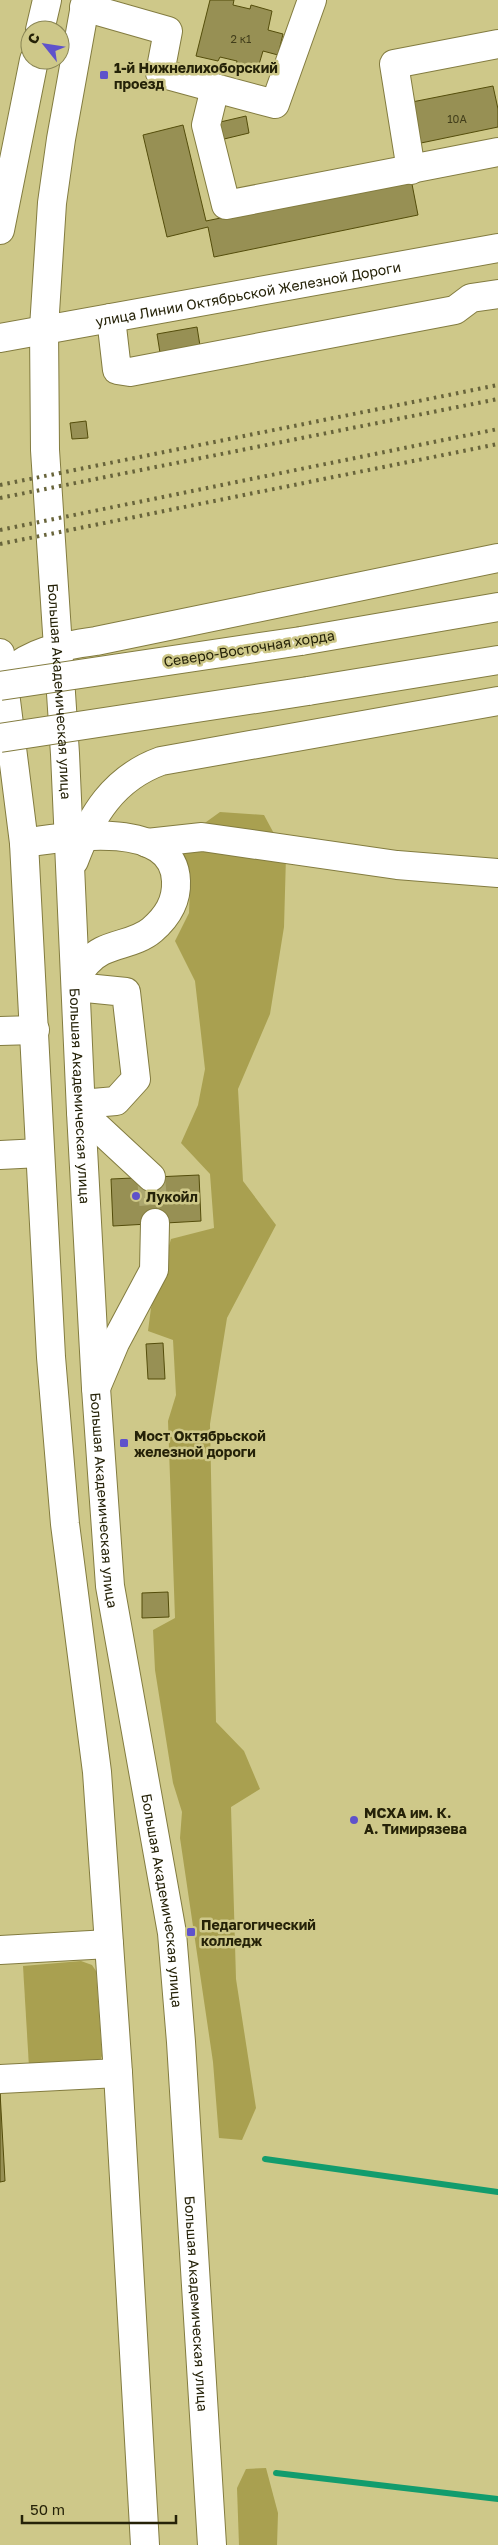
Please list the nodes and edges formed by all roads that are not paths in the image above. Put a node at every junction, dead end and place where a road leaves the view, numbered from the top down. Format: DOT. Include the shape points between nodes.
graph roads {
  1 [pos="48,0"];
  2 [pos="312,0"];
  3 [pos="85,4"];
  4 [pos="43,20"];
  5 [pos="498,44"];
  6 [pos="32,70"];
  7 [pos="215,88"];
  8 [pos="498,152"];
  9 [pos="411,170"];
  10 [pos="0,230"];
  11 [pos="498,248"];
  12 [pos="498,294"];
  13 [pos="111,318"];
  14 [pos="44,328"];
  15 [pos="0,338"];
  16 [pos="498,558"];
  17 [pos="498,607"];
  18 [pos="57,646"];
  19 [pos="498,660"];
  20 [pos="1,672"];
  21 [pos="498,701"];
  22 [pos="0,727"];
  23 [pos="7,749"];
  24 [pos="0,801"];
  25 [pos="24,835"];
  26 [pos="76,835"];
  27 [pos="147,843"];
  28 [pos="498,873"];
  29 [pos="76,982"];
  30 [pos="35,1030"];
  31 [pos="0,1031"];
  32 [pos="81,1108"];
  33 [pos="40,1153"];
  34 [pos="0,1155"];
  35 [pos="151,1177"];
  36 [pos="155,1224"];
  37 [pos="96,1388"];
  38 [pos="110,1944"];
  39 [pos="0,1950"];
  40 [pos="118,2073"];
  41 [pos="0,2079"];
  42 [pos="145,2545"];
  43 [pos="212,2545"];
  1 -- 4 [label="main road"];
  2 -- 7 [label="main road" via="275,104"];
  3 -- 7 [label="main road" via="168,32 160,73"];
  3 -- 14 [label="main road, Большая Академическая улица" via="53,194"];
  5 -- 9 [label="main road" via="394,64"];
  6 -- 10 [label="main road"];
  7 -- 9 [label="main road" via="206,125 226,205"];
  8 -- 9 [label="main road"];
  11 -- 13 [label="main road, улица Линии Октябрьской Железной Дороги"];
  12 -- 13 [label="main road" via="471,298 455,310 130,372 117,370"];
  13 -- 14 [label="main road, улица Линии Октябрьской Железной Дороги"];
  14 -- 15 [label="main road, улица Линии Октябрьской Железной Дороги"];
  14 -- 18 [label="main road, Большая Академическая улица" via="45,450"];
  16 -- 18 [label="main road" via="96,641"];
  17 -- 20 [label="main road, Северо-Восточная хорда, bridge" via="301,641"];
  18 -- 20 [label="main road"];
  18 -- 26 [label="main road, Большая Академическая улица"];
  19 -- 23 [label="main road, bridge" via="308,691"];
  20 -- 23 [label="main road"];
  21 -- 26 [label="main road" via="161,761 143,767 121,782"];
  22 -- 23 [label="main road"];
  23 -- 25 [label="main road"];
  24 -- 25 [label="main road"];
  25 -- 26 [label="main road"];
  25 -- 30 [label="main road"];
  26 -- 27 [label="main road" via="119,836"];
  26 -- 29 [label="main road, Большая Академическая улица" via="72,867"];
  27 -- 28 [label="main road" via="202,837 398,865"];
  27 -- 29 [label="main road" via="165,854 176,872 176,893 170,910 150,931 102,951 87,961"];
  29 -- 32 [label="main road, Большая Академическая улица"];
  29 -- 32 [label="main road" via="126,992 136,1079 116,1101"];
  30 -- 31 [label="main road"];
  30 -- 33 [label="main road"];
  32 -- 35 [label="main road"];
  32 -- 37 [label="main road, Большая Академическая улица"];
  33 -- 34 [label="main road"];
  33 -- 38 [label="main road" via="51,1357 64,1515 96,1772"];
  36 -- 37 [label="main road" via="154,1270 115,1343"];
  37 -- 43 [label="main road, Большая Академическая улица" via="110,1586 172,1933"];
  38 -- 39 [label="main road"];
  38 -- 40 [label="main road"];
  40 -- 41 [label="main road"];
  40 -- 42 [label="main road"];
}
